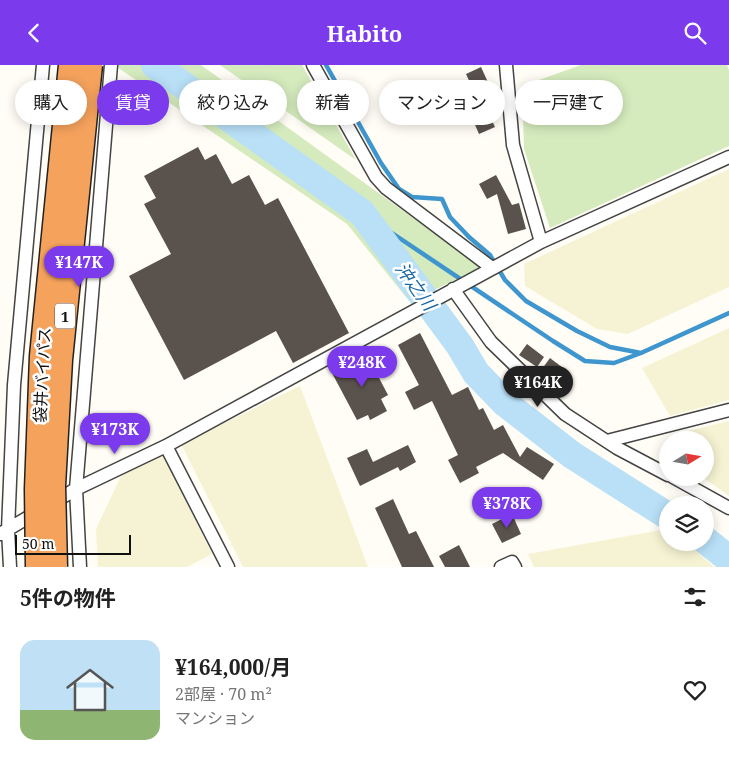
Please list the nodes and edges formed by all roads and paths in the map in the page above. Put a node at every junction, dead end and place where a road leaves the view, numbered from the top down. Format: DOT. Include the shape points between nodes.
graph roads {
  1 [pos="43,65"];
  2 [pos="70,65"];
  3 [pos="91,65"];
  4 [pos="111,65"];
  5 [pos="314,65"];
  6 [pos="506,65"];
  7 [pos="729,157"];
  8 [pos="541,242"];
  9 [pos="492,268"];
  10 [pos="453,289"];
  11 [pos="729,410"];
  12 [pos="607,441"];
  13 [pos="166,446"];
  14 [pos="659,470"];
  15 [pos="689,486"];
  16 [pos="76,489"];
  17 [pos="729,508"];
  18 [pos="4,532"];
  19 [pos="10,567"];
  20 [pos="37,567"];
  21 [pos="56,567"];
  22 [pos="80,567"];
  23 [pos="228,567"];
  24 [pos="501,567"];
  25 [pos="515,567"];
  1 -- 18 [label="street"];
  2 -- 20 [label="highway, 袋井バイパス / 1, bridge" via="41,356"];
  3 -- 21 [label="highway, 袋井バイパス / 1, bridge" via="61,360 54,485"];
  4 -- 16 [label="street"];
  5 -- 9 [label="street" via="376,177"];
  6 -- 8 [label="street" via="513,145"];
  7 -- 8 [label="street"];
  8 -- 9 [label="street"];
  9 -- 10 [label="street"];
  10 -- 12 [label="street" via="491,342 565,415"];
  10 -- 13 [label="street"];
  11 -- 12 [label="street"];
  12 -- 14 [label="street"];
  13 -- 16 [label="street"];
  13 -- 23 [label="street"];
  15 -- 17 [label="street"];
  16 -- 18 [label="street"];
  16 -- 22 [label="street"];
  18 -- 19 [label="street"];
  24 -- 25 [label="street" via="512,562"];
}
